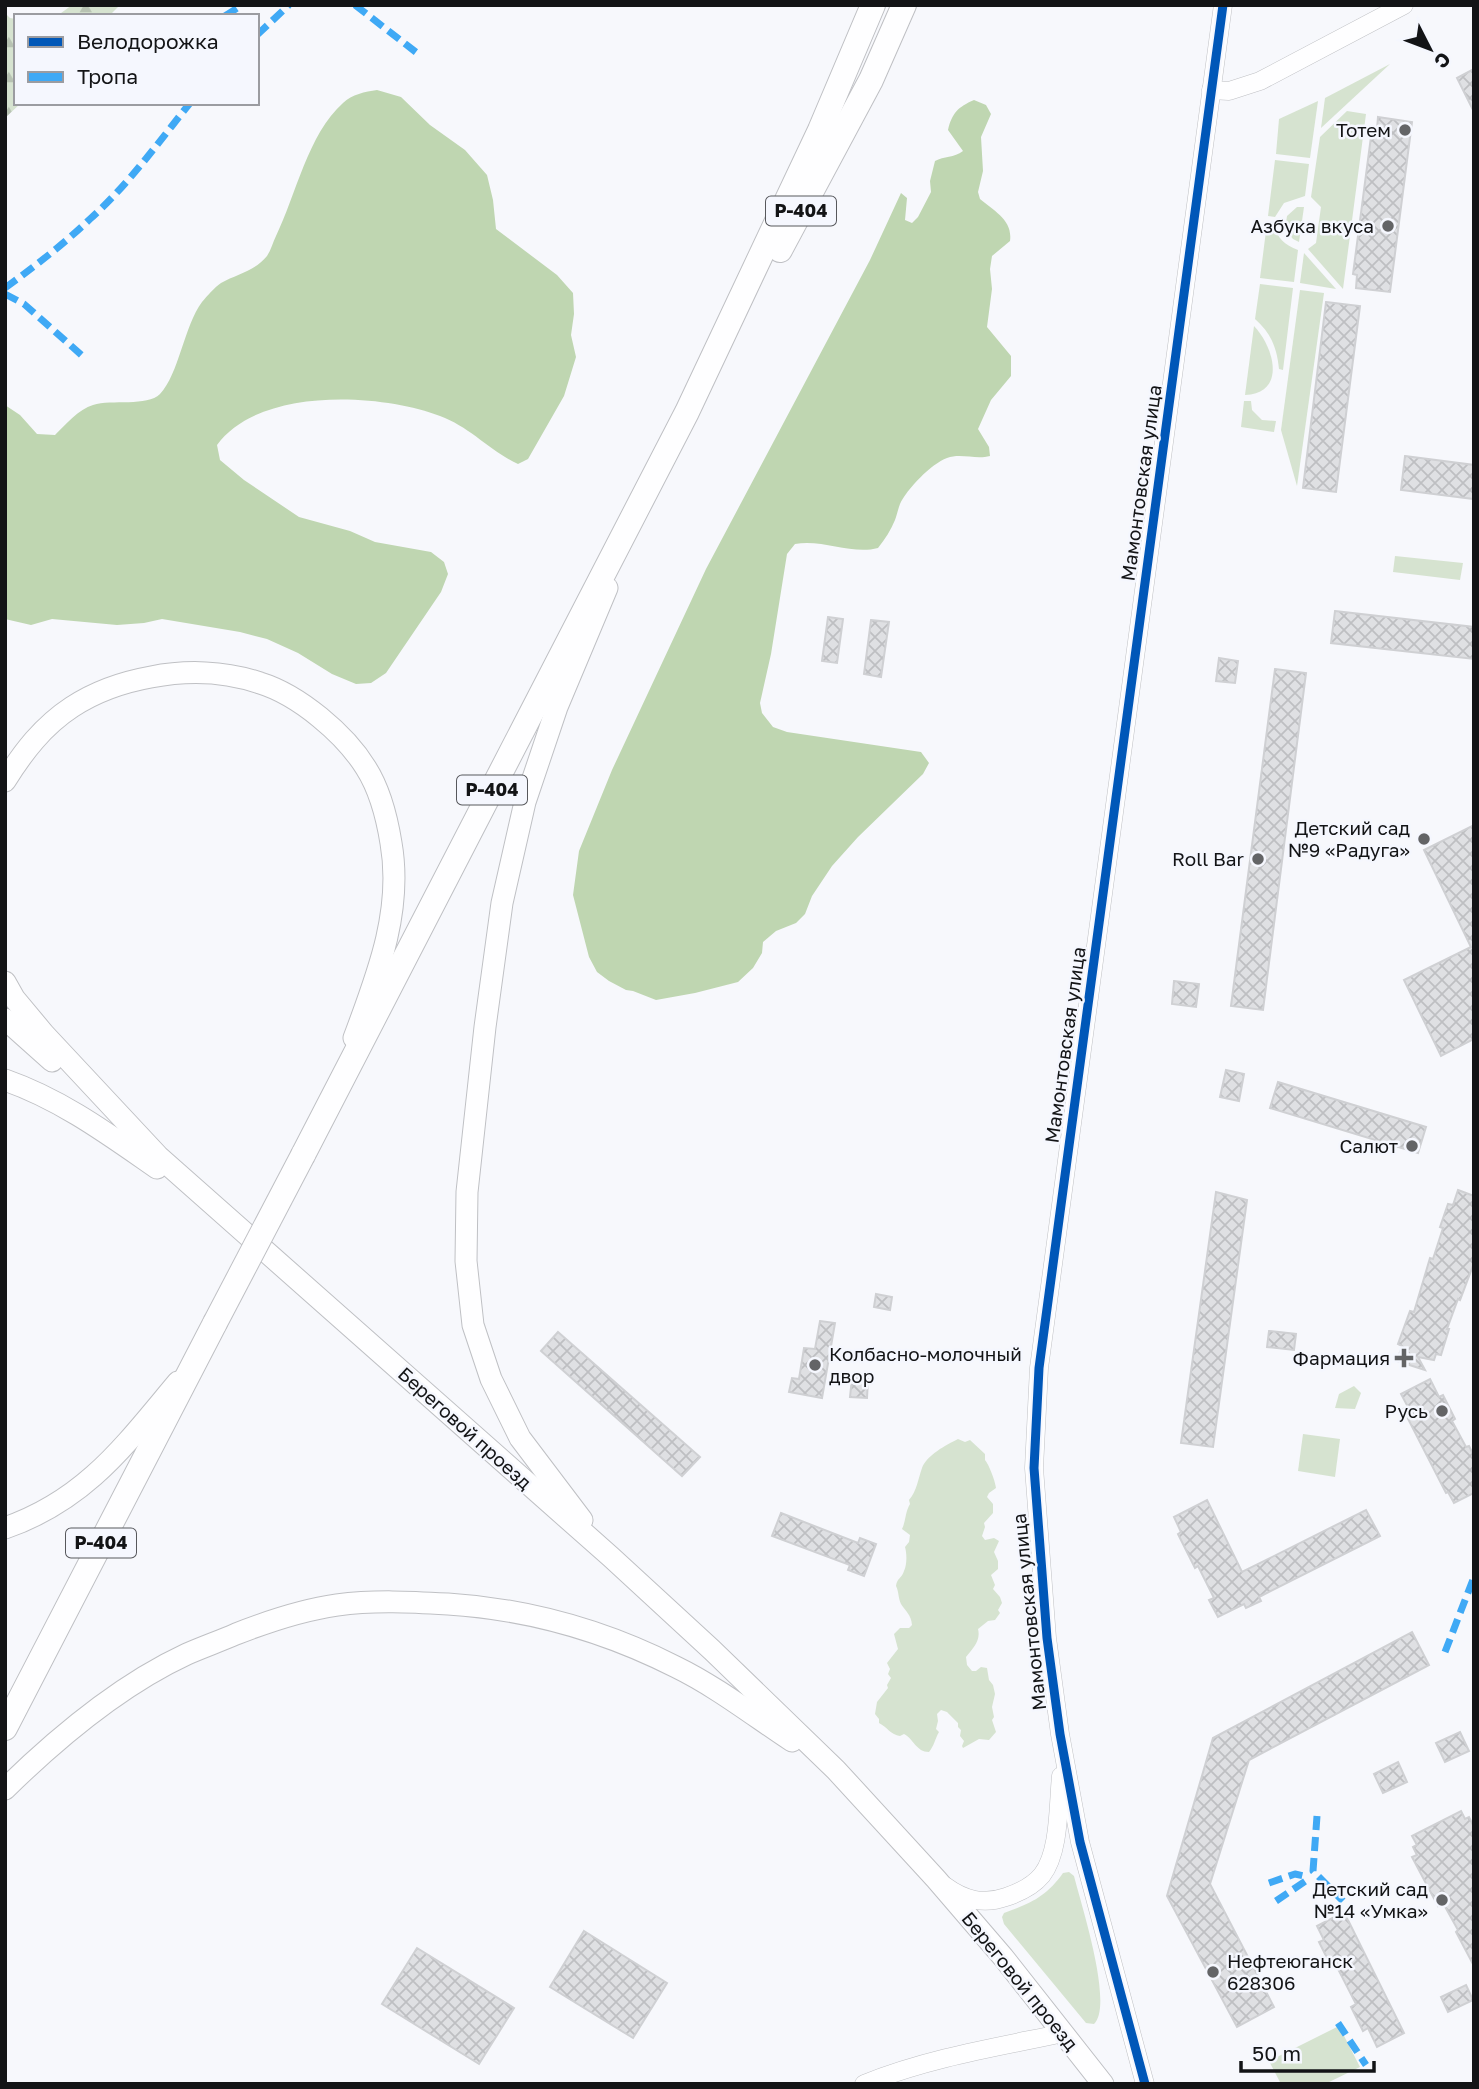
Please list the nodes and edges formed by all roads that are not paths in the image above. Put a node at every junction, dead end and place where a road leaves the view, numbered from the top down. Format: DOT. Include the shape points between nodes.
graph roads {
  1 [pos="873,5"];
  2 [pos="904,5"];
  3 [pos="911,5"];
  4 [pos="1223,5"];
  5 [pos="1404,5"];
  6 [pos="871,80"];
  7 [pos="1212,90"];
  8 [pos="687,412"];
  9 [pos="654,478"];
  10 [pos="5,781"];
  11 [pos="5,982"];
  12 [pos="5,1019"];
  13 [pos="5,1080"];
  14 [pos="330,1101"];
  15 [pos="158,1156"];
  16 [pos="217,1208"];
  17 [pos="197,1359"];
  18 [pos="5,1528"];
  19 [pos="611,1557"];
  20 [pos="5,1728"];
  21 [pos="1063,1755"];
  22 [pos="836,1770"];
  23 [pos="5,1789"];
  24 [pos="936,1879"];
  25 [pos="1064,2033"];
  26 [pos="864,2084"];
  27 [pos="1103,2084"];
  28 [pos="1145,2084"];
  1 -- 8 [label="highway, Р-404" via="820,130"];
  2 -- 6 [label="highway, Р-404"];
  3 -- 6 [label="street"];
  4 -- 7 [label="street, Мамонтовская улица"];
  5 -- 7 [label="street" via="1260,81 1229,91"];
  6 -- 8 [label="highway, Р-404" via="793,228"];
  7 -- 21 [label="street, Мамонтовская улица" via="1039,1368 1034,1468 1047,1638"];
  8 -- 9 [label="highway, Р-404"];
  9 -- 14 [label="highway, Р-404"];
  9 -- 19 [label="main road" via="558,707 525,802 502,903 467,1192 466,1261 473,1325 491,1379 520,1438"];
  10 -- 14 [label="main road" via="43,730 72,707 134,680 173,673 215,673 260,683 290,696 348,744 383,806 392,844 394,885 390,926 377,974"];
  11 -- 15 [label="main road" via="44,1034"];
  12 -- 15 [label="main road"];
  13 -- 16 [label="main road" via="79,1115"];
  14 -- 17 [label="highway, Р-404, bridge"];
  15 -- 16 [label="main road"];
  16 -- 19 [label="main road, Береговой проезд"];
  17 -- 18 [label="main road" via="120,1452 89,1481 57,1505"];
  17 -- 20 [label="highway, Р-404"];
  19 -- 22 [label="main road, Береговой проезд"];
  21 -- 24 [label="street" via="1055,1838 1051,1859 1041,1876 1016,1894 976,1901 959,1896"];
  21 -- 28 [label="street, Мамонтовская улица" via="1080,1842"];
  22 -- 23 [label="main road" via="677,1667 573,1625 479,1606 380,1601 306,1611 186,1654 77,1725"];
  22 -- 24 [label="main road, Береговой проезд"];
  24 -- 25 [label="main road, Береговой проезд"];
  25 -- 26 [label="street" via="936,2060"];
  25 -- 27 [label="main road, Береговой проезд"];
}
